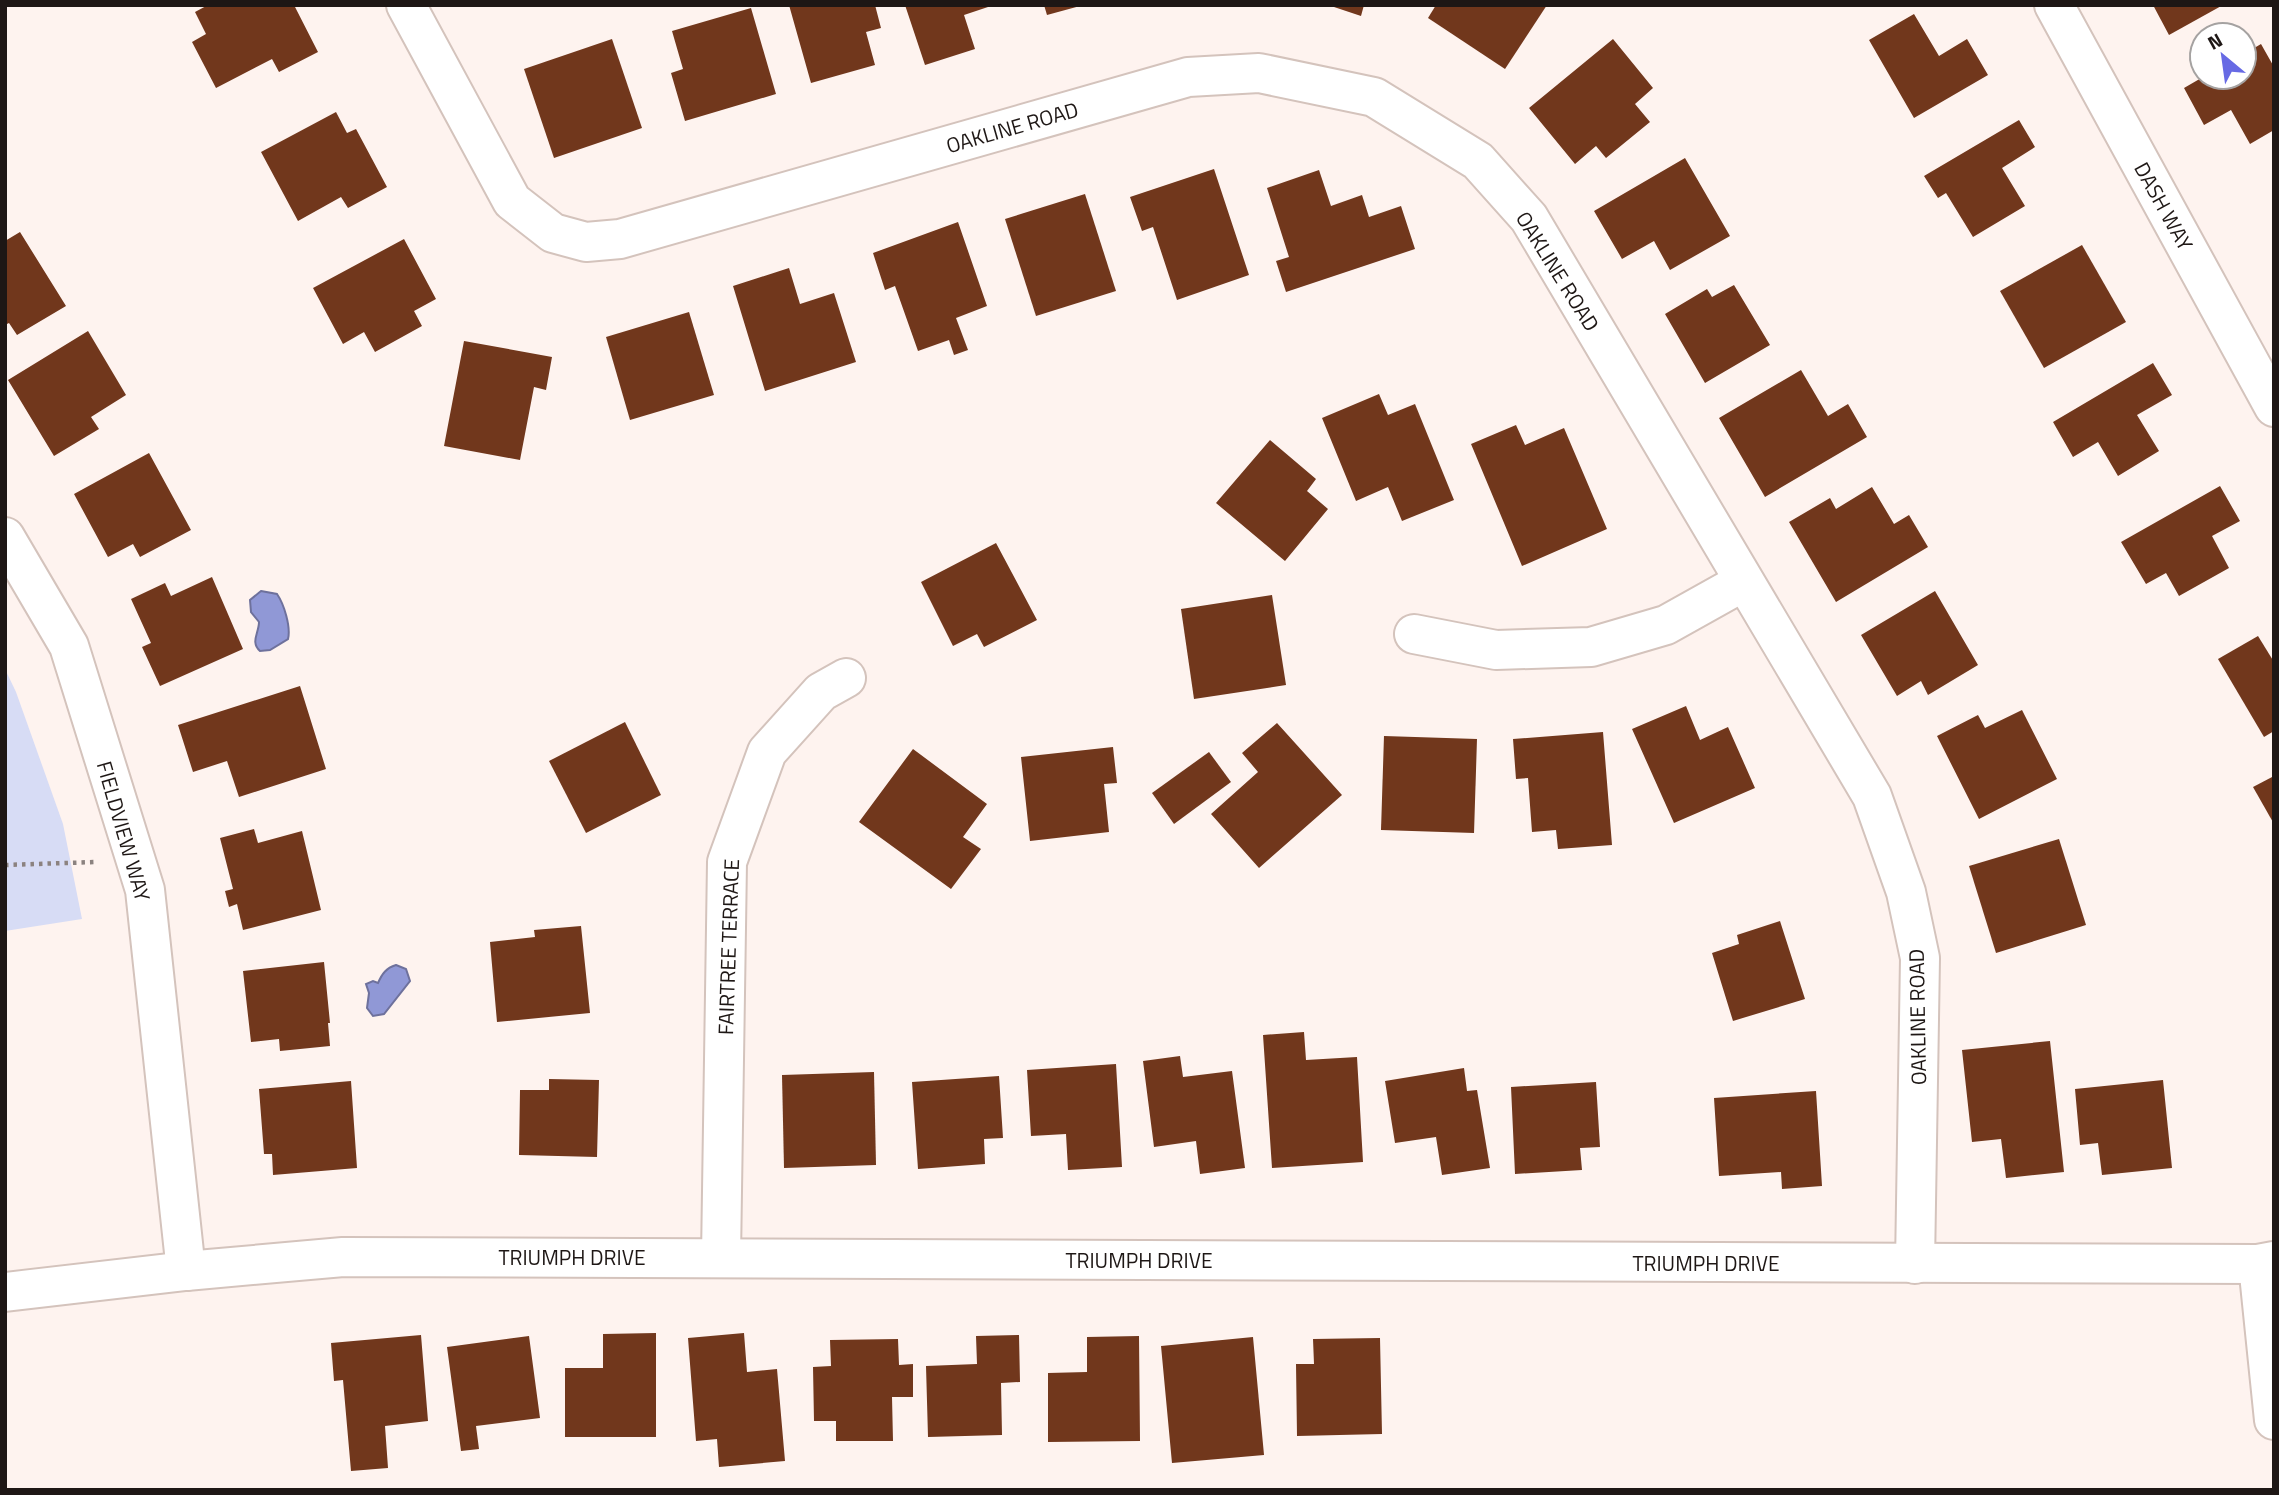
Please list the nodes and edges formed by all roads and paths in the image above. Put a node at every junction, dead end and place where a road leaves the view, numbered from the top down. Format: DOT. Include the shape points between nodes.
graph roads {
  1 [pos="406,5"];
  2 [pos="2054,5"];
  3 [pos="2274,407"];
  4 [pos="5,537"];
  5 [pos="1743,582"];
  6 [pos="1414,634"];
  7 [pos="846,678"];
  8 [pos="135,858"];
  9 [pos="5,865"];
  10 [pos="721,1257"];
  11 [pos="2266,1263"];
  12 [pos="1915,1264"];
  13 [pos="186,1271"];
  14 [pos="5,1292"];
  15 [pos="2274,1420"];
  1 -- 5 [label="street, OAKLINE ROAD" via="512,201 553,233 586,242 620,239 1188,77 1259,73 1374,97 1478,161 1529,218"];
  2 -- 3 [label="street, DASH WAY"];
  4 -- 8 [label="street, FIELDVIEW WAY" via="69,646"];
  5 -- 6 [label="street" via="1666,625 1591,647 1496,650"];
  5 -- 12 [label="street, OAKLINE ROAD" via="1872,796 1906,892 1920,958"];
  7 -- 10 [label="street, FAIRTREE TERRACE" via="821,692 767,752 727,862"];
  8 -- 9 [label="path"];
  8 -- 13 [label="street, FIELDVIEW WAY" via="145,890"];
  10 -- 12 [label="street, TRIUMPH DRIVE"];
  10 -- 13 [label="street, TRIUMPH DRIVE" via="343,1257"];
  11 -- 12 [label="street, TRIUMPH DRIVE"];
  11 -- 15 [label="street"];
  13 -- 14 [label="street, TRIUMPH DRIVE"];
}
